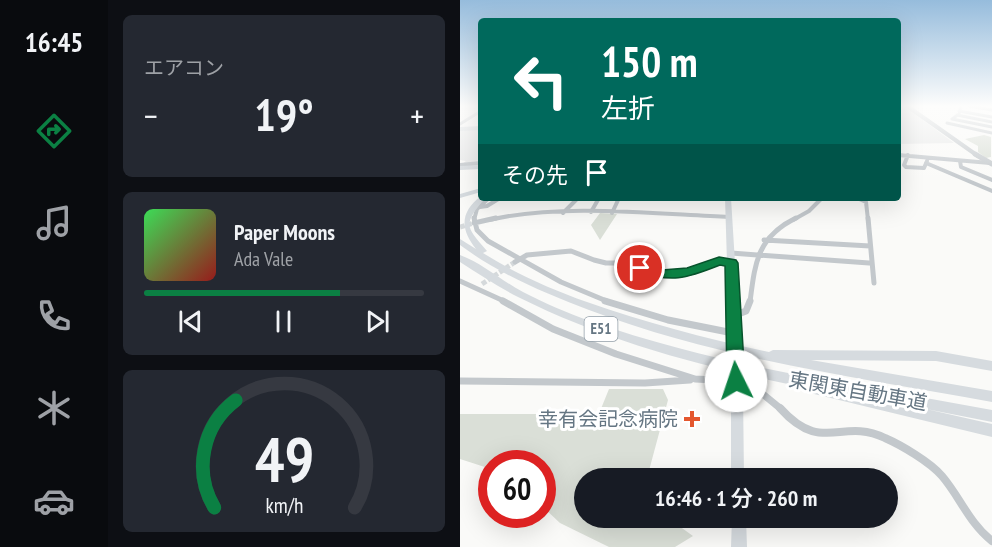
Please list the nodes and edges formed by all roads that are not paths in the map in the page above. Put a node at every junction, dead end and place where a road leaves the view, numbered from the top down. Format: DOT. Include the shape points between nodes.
graph roads {
  1 [pos="942,132"];
  2 [pos="901,155"];
  3 [pos="908,155"];
  4 [pos="928,157"];
  5 [pos="960,161"];
  6 [pos="926,163"];
  7 [pos="991,163"];
  8 [pos="478,166"];
  9 [pos="460,168"];
  10 [pos="991,180"];
  11 [pos="478,191"];
  12 [pos="991,191"];
  13 [pos="460,196"];
  14 [pos="495,201"];
  15 [pos="575,201"];
  16 [pos="597,201"];
  17 [pos="618,201"];
  18 [pos="728,201"];
  19 [pos="819,201"];
  20 [pos="864,201"];
  21 [pos="481,202"];
  22 [pos="591,212"];
  23 [pos="563,213"];
  24 [pos="612,213"];
  25 [pos="729,217"];
  26 [pos="474,223"];
  27 [pos="763,240"];
  28 [pos="460,241"];
  29 [pos="870,246"];
  30 [pos="731,253"];
  31 [pos="757,255"];
  32 [pos="522,258"];
  33 [pos="460,260"];
  34 [pos="515,262"];
  35 [pos="731,263"];
  36 [pos="869,263"];
  37 [pos="460,281"];
  38 [pos="480,282"];
  39 [pos="874,283"];
  40 [pos="562,296"];
  41 [pos="732,316"];
  42 [pos="733,333"];
  43 [pos="750,354"];
  44 [pos="991,366"];
  45 [pos="753,372"];
  46 [pos="695,379"];
  47 [pos="460,381"];
  48 [pos="736,386"];
  49 [pos="991,398"];
  50 [pos="991,416"];
  51 [pos="991,431"];
  52 [pos="738,468"];
  53 [pos="739,528"];
  54 [pos="991,541"];
  55 [pos="739,547"];
  1 -- 7 [label="street"];
  2 -- 3 [label="street"];
  3 -- 4 [label="street"];
  3 -- 6 [label="street" via="906,167 922,168"];
  4 -- 5 [label="street"];
  4 -- 6 [label="street"];
  5 -- 7 [label="street"];
  5 -- 10 [label="street" via="961,167"];
  6 -- 12 [label="street"];
  8 -- 9 [label="highway"];
  11 -- 13 [label="highway"];
  14 -- 21 [label="street" via="487,206"];
  15 -- 23 [label="street"];
  16 -- 22 [label="street"];
  17 -- 24 [label="street"];
  18 -- 25 [label="main road"];
  19 -- 27 [label="street"];
  20 -- 29 [label="street"];
  21 -- 26 [label="street"];
  21 -- 40 [label="highway" via="471,207 463,219 465,236 498,260"];
  22 -- 23 [label="street"];
  22 -- 24 [label="street"];
  23 -- 26 [label="street" via="513,214"];
  24 -- 25 [label="street"];
  25 -- 30 [label="main road"];
  26 -- 32 [label="street" via="484,238"];
  27 -- 29 [label="street"];
  27 -- 31 [label="street"];
  28 -- 40 [label="highway, 東関東自動車道 / E51" via="486,260"];
  29 -- 36 [label="street"];
  30 -- 31 [label="street"];
  30 -- 35 [label="main road"];
  31 -- 36 [label="street"];
  31 -- 41 [label="street" via="749,306"];
  32 -- 34 [label="street"];
  32 -- 35 [label="street" via="571,251 661,275 689,273 719,261"];
  32 -- 42 [label="street" via="561,282 594,295 662,317"];
  33 -- 38 [label="highway, 東関東自動車道 / E51"];
  35 -- 41 [label="main road"];
  36 -- 39 [label="street"];
  37 -- 38 [label="street"];
  38 -- 45 [label="highway, 東関東自動車道 / E51" via="599,328"];
  38 -- 46 [label="street" via="513,305 584,342"];
  40 -- 43 [label="highway, 東関東自動車道 / E51" via="647,328"];
  41 -- 42 [label="main road"];
  42 -- 48 [label="main road"];
  43 -- 44 [label="highway" via="936,356"];
  43 -- 49 [label="highway, 東関東自動車道 / E51"];
  45 -- 50 [label="highway, 東関東自動車道 / E51"];
  45 -- 51 [label="highway"];
  46 -- 47 [label="street" via="645,383"];
  46 -- 48 [label="street"];
  48 -- 52 [label="main road"];
  48 -- 54 [label="street" via="772,398 805,429 828,435 854,430 878,435 940,473 965,514"];
  53 -- 55 [label="main road"];
}
